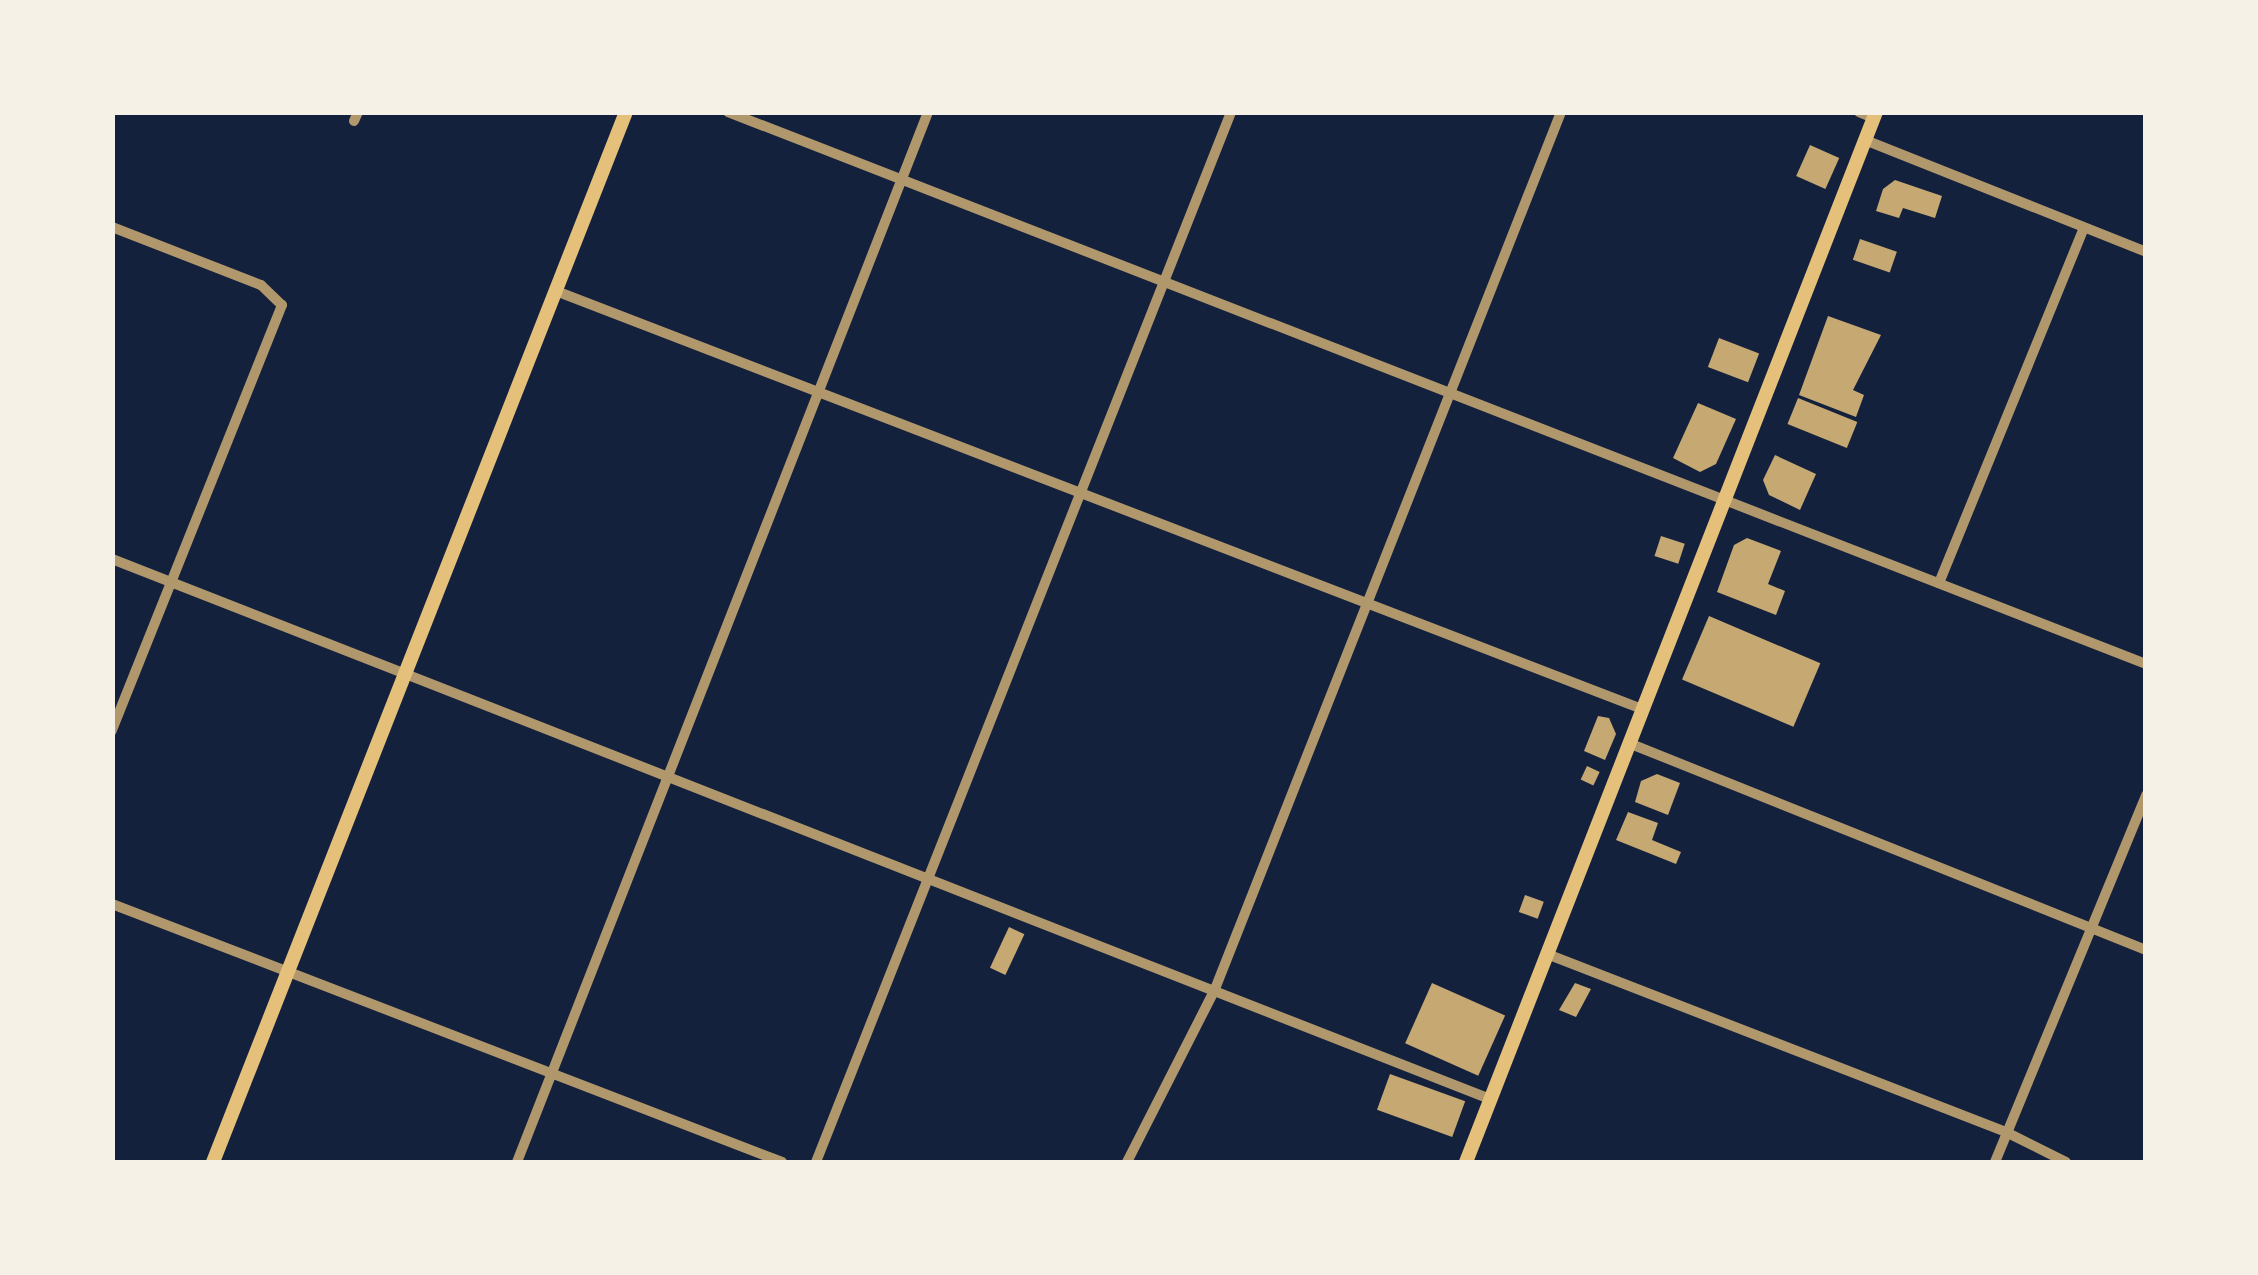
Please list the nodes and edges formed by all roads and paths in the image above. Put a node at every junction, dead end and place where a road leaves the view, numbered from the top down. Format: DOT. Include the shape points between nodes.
graph roads {
  1 [pos="626,112"];
  2 [pos="728,112"];
  3 [pos="928,112"];
  4 [pos="1231,112"];
  5 [pos="1562,112"];
  6 [pos="1870,114"];
  7 [pos="1865,140"];
  8 [pos="900,180"];
  9 [pos="112,226"];
  10 [pos="2084,228"];
  11 [pos="2146,252"];
  12 [pos="1163,284"];
  13 [pos="556,291"];
  14 [pos="824,391"];
  15 [pos="1450,392"];
  16 [pos="1084,491"];
  17 [pos="1728,504"];
  18 [pos="112,558"];
  19 [pos="171,582"];
  20 [pos="1939,583"];
  21 [pos="1366,606"];
  22 [pos="2146,664"];
  23 [pos="405,672"];
  24 [pos="1642,709"];
  25 [pos="112,732"];
  26 [pos="1631,744"];
  27 [pos="666,772"];
  28 [pos="2146,795"];
  29 [pos="930,879"];
  30 [pos="112,904"];
  31 [pos="2092,926"];
  32 [pos="2146,950"];
  33 [pos="1547,954"];
  34 [pos="286,971"];
  35 [pos="1215,988"];
  36 [pos="552,1074"];
  37 [pos="1490,1099"];
  38 [pos="2006,1132"];
  39 [pos="212,1162"];
  40 [pos="517,1162"];
  41 [pos="782,1162"];
  42 [pos="816,1162"];
  43 [pos="1128,1162"];
  44 [pos="1468,1162"];
  45 [pos="1995,1162"];
  46 [pos="2066,1162"];
  1 -- 13 [label="main road"];
  2 -- 8 [label="street"];
  3 -- 8 [label="street"];
  4 -- 12 [label="street"];
  5 -- 15 [label="street"];
  6 -- 7 [label="main road"];
  7 -- 10 [label="street"];
  7 -- 17 [label="main road"];
  8 -- 12 [label="street"];
  8 -- 14 [label="street"];
  9 -- 19 [label="street" via="261,285 282,305"];
  10 -- 11 [label="street"];
  10 -- 20 [label="street"];
  12 -- 15 [label="street"];
  12 -- 16 [label="street"];
  13 -- 14 [label="street"];
  13 -- 23 [label="main road"];
  14 -- 16 [label="street"];
  14 -- 27 [label="street"];
  15 -- 17 [label="street"];
  15 -- 21 [label="street"];
  16 -- 21 [label="street"];
  16 -- 29 [label="street"];
  17 -- 20 [label="street"];
  17 -- 24 [label="main road"];
  18 -- 19 [label="street"];
  19 -- 23 [label="street"];
  19 -- 25 [label="street"];
  20 -- 22 [label="street"];
  21 -- 24 [label="street"];
  21 -- 35 [label="street"];
  23 -- 27 [label="street"];
  23 -- 34 [label="main road"];
  24 -- 26 [label="main road"];
  26 -- 31 [label="street"];
  26 -- 33 [label="main road"];
  27 -- 29 [label="street"];
  27 -- 36 [label="street"];
  28 -- 31 [label="street"];
  29 -- 35 [label="street"];
  29 -- 42 [label="street"];
  30 -- 34 [label="street"];
  31 -- 32 [label="street"];
  31 -- 38 [label="street"];
  33 -- 37 [label="main road"];
  33 -- 38 [label="street"];
  34 -- 36 [label="street"];
  34 -- 39 [label="main road"];
  35 -- 37 [label="street"];
  35 -- 43 [label="street"];
  36 -- 40 [label="street"];
  36 -- 41 [label="street"];
  37 -- 44 [label="main road"];
  38 -- 45 [label="street"];
  38 -- 46 [label="street"];
}
